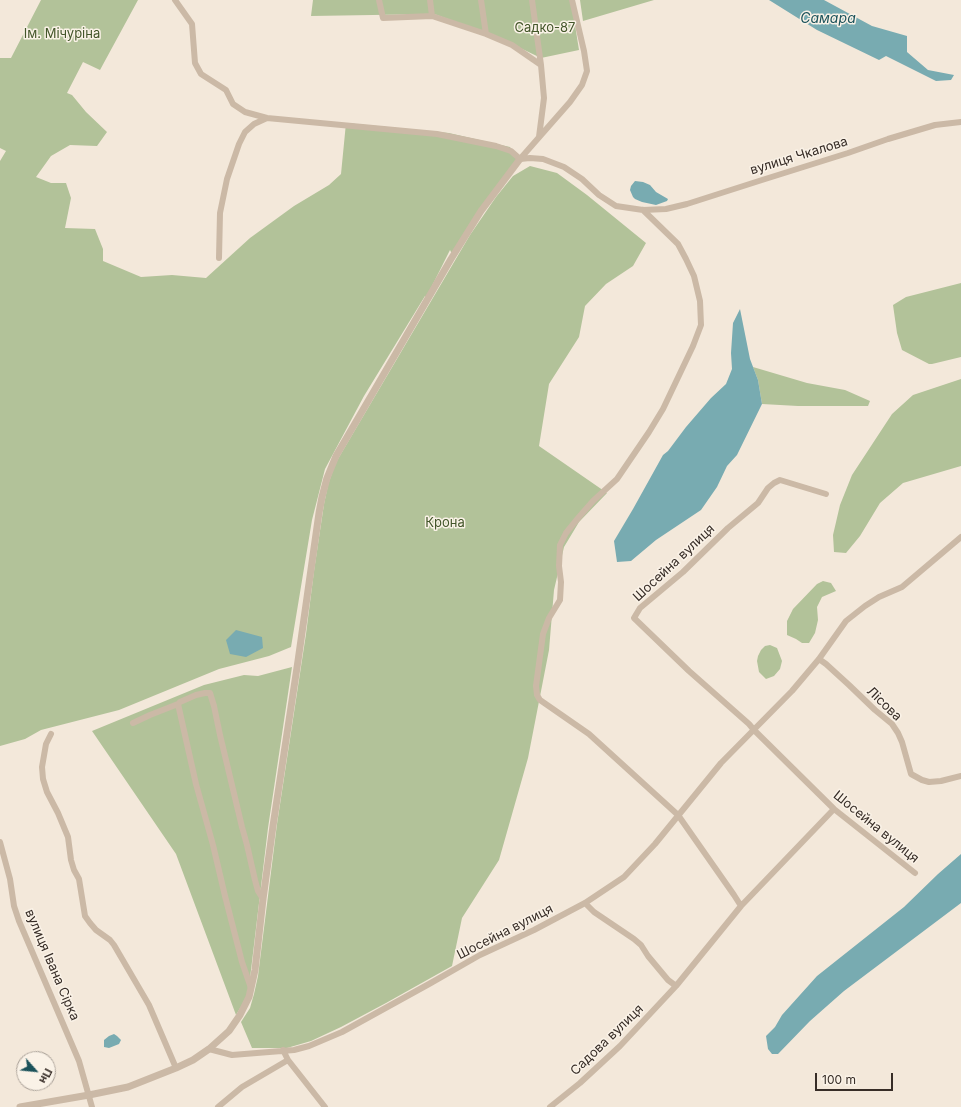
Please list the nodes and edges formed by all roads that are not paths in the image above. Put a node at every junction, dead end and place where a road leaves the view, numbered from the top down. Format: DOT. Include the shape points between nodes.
graph roads {
  1 [pos="175,0"];
  2 [pos="379,0"];
  3 [pos="430,0"];
  4 [pos="481,0"];
  5 [pos="532,0"];
  6 [pos="572,0"];
  7 [pos="432,16"];
  8 [pos="486,34"];
  9 [pos="541,65"];
  10 [pos="267,118"];
  11 [pos="961,122"];
  12 [pos="539,137"];
  13 [pos="520,159"];
  14 [pos="643,210"];
  15 [pos="219,258"];
  16 [pos="826,494"];
  17 [pos="961,537"];
  18 [pos="819,659"];
  19 [pos="178,704"];
  20 [pos="133,723"];
  21 [pos="754,730"];
  22 [pos="51,734"];
  23 [pos="961,776"];
  24 [pos="834,809"];
  25 [pos="678,815"];
  26 [pos="0,842"];
  27 [pos="915,873"];
  28 [pos="262,899"];
  29 [pos="585,903"];
  30 [pos="741,906"];
  31 [pos="676,986"];
  32 [pos="251,988"];
  33 [pos="209,1049"];
  34 [pos="283,1050"];
  35 [pos="288,1060"];
  36 [pos="176,1068"];
  37 [pos="88,1095"];
  38 [pos="20,1107"];
  39 [pos="92,1107"];
  40 [pos="218,1107"];
  41 [pos="325,1107"];
  42 [pos="550,1107"];
  1 -- 10 [label="street" via="192,24 195,63 202,74 226,90 233,104 245,112"];
  2 -- 7 [label="street" via="383,18"];
  3 -- 7 [label="street"];
  4 -- 8 [label="street"];
  5 -- 9 [label="street"];
  6 -- 12 [label="street" via="587,71 582,85 570,102"];
  7 -- 8 [label="street"];
  8 -- 9 [label="street" via="512,46"];
  9 -- 12 [label="street" via="544,98"];
  10 -- 13 [label="street" via="438,134 496,146 511,151"];
  10 -- 15 [label="street" via="245,132 239,144 227,179 220,213"];
  11 -- 14 [label="street, вулиця Чкалова" via="935,125 888,139 687,204 666,209"];
  12 -- 13 [label="street"];
  13 -- 14 [label="street, вулиця Чкалова" via="543,159 564,167 616,206"];
  13 -- 28 [label="street" via="481,211 451,259 336,456 327,478 319,513"];
  14 -- 25 [label="street" via="678,244 686,259 694,276 700,301 701,325 663,410 649,432 616,479 578,517 560,545 560,600 543,634 536,686 540,700 589,734"];
  16 -- 21 [label="street, Шосейна вулиця" via="780,480 774,483 758,503 640,608 634,618"];
  17 -- 18 [label="street, Шосейна вулиця" via="902,587 879,597 846,621"];
  18 -- 21 [label="street, Шосейна вулиця"];
  18 -- 23 [label="street, Лісова" via="892,724 902,742 911,774 929,782"];
  19 -- 20 [label="street"];
  19 -- 28 [label="street" via="210,693 255,880"];
  19 -- 32 [label="street" via="196,784"];
  21 -- 24 [label="street, Шосейна вулиця"];
  21 -- 25 [label="street, Шосейна вулиця" via="721,763"];
  22 -- 36 [label="street" via="46,744 42,767 43,779 46,792 68,837 71,860 80,879 85,916 96,930 114,945 149,1005"];
  24 -- 27 [label="street, Шосейна вулиця"];
  24 -- 30 [label="street, Садова вулиця"];
  25 -- 29 [label="street, Шосейна вулиця" via="624,877"];
  25 -- 30 [label="street"];
  26 -- 37 [label="street, вулиця Івана Сірка" via="19,921 79,1061"];
  28 -- 32 [label="street"];
  29 -- 31 [label="street" via="641,945 668,980"];
  29 -- 34 [label="street, Шосейна вулиця" via="534,930 480,954 342,1032 309,1046"];
  30 -- 31 [label="street, Садова вулиця"];
  31 -- 42 [label="street, Садова вулиця" via="620,1046"];
  32 -- 33 [label="street" via="240,1015 229,1031"];
  33 -- 34 [label="street, Шосейна вулиця" via="232,1055"];
  33 -- 36 [label="street"];
  34 -- 35 [label="street"];
  35 -- 40 [label="street" via="242,1087"];
  35 -- 41 [label="street"];
  36 -- 37 [label="street" via="128,1087"];
  37 -- 38 [label="street"];
  37 -- 39 [label="street, вулиця Івана Сірка"];
}
